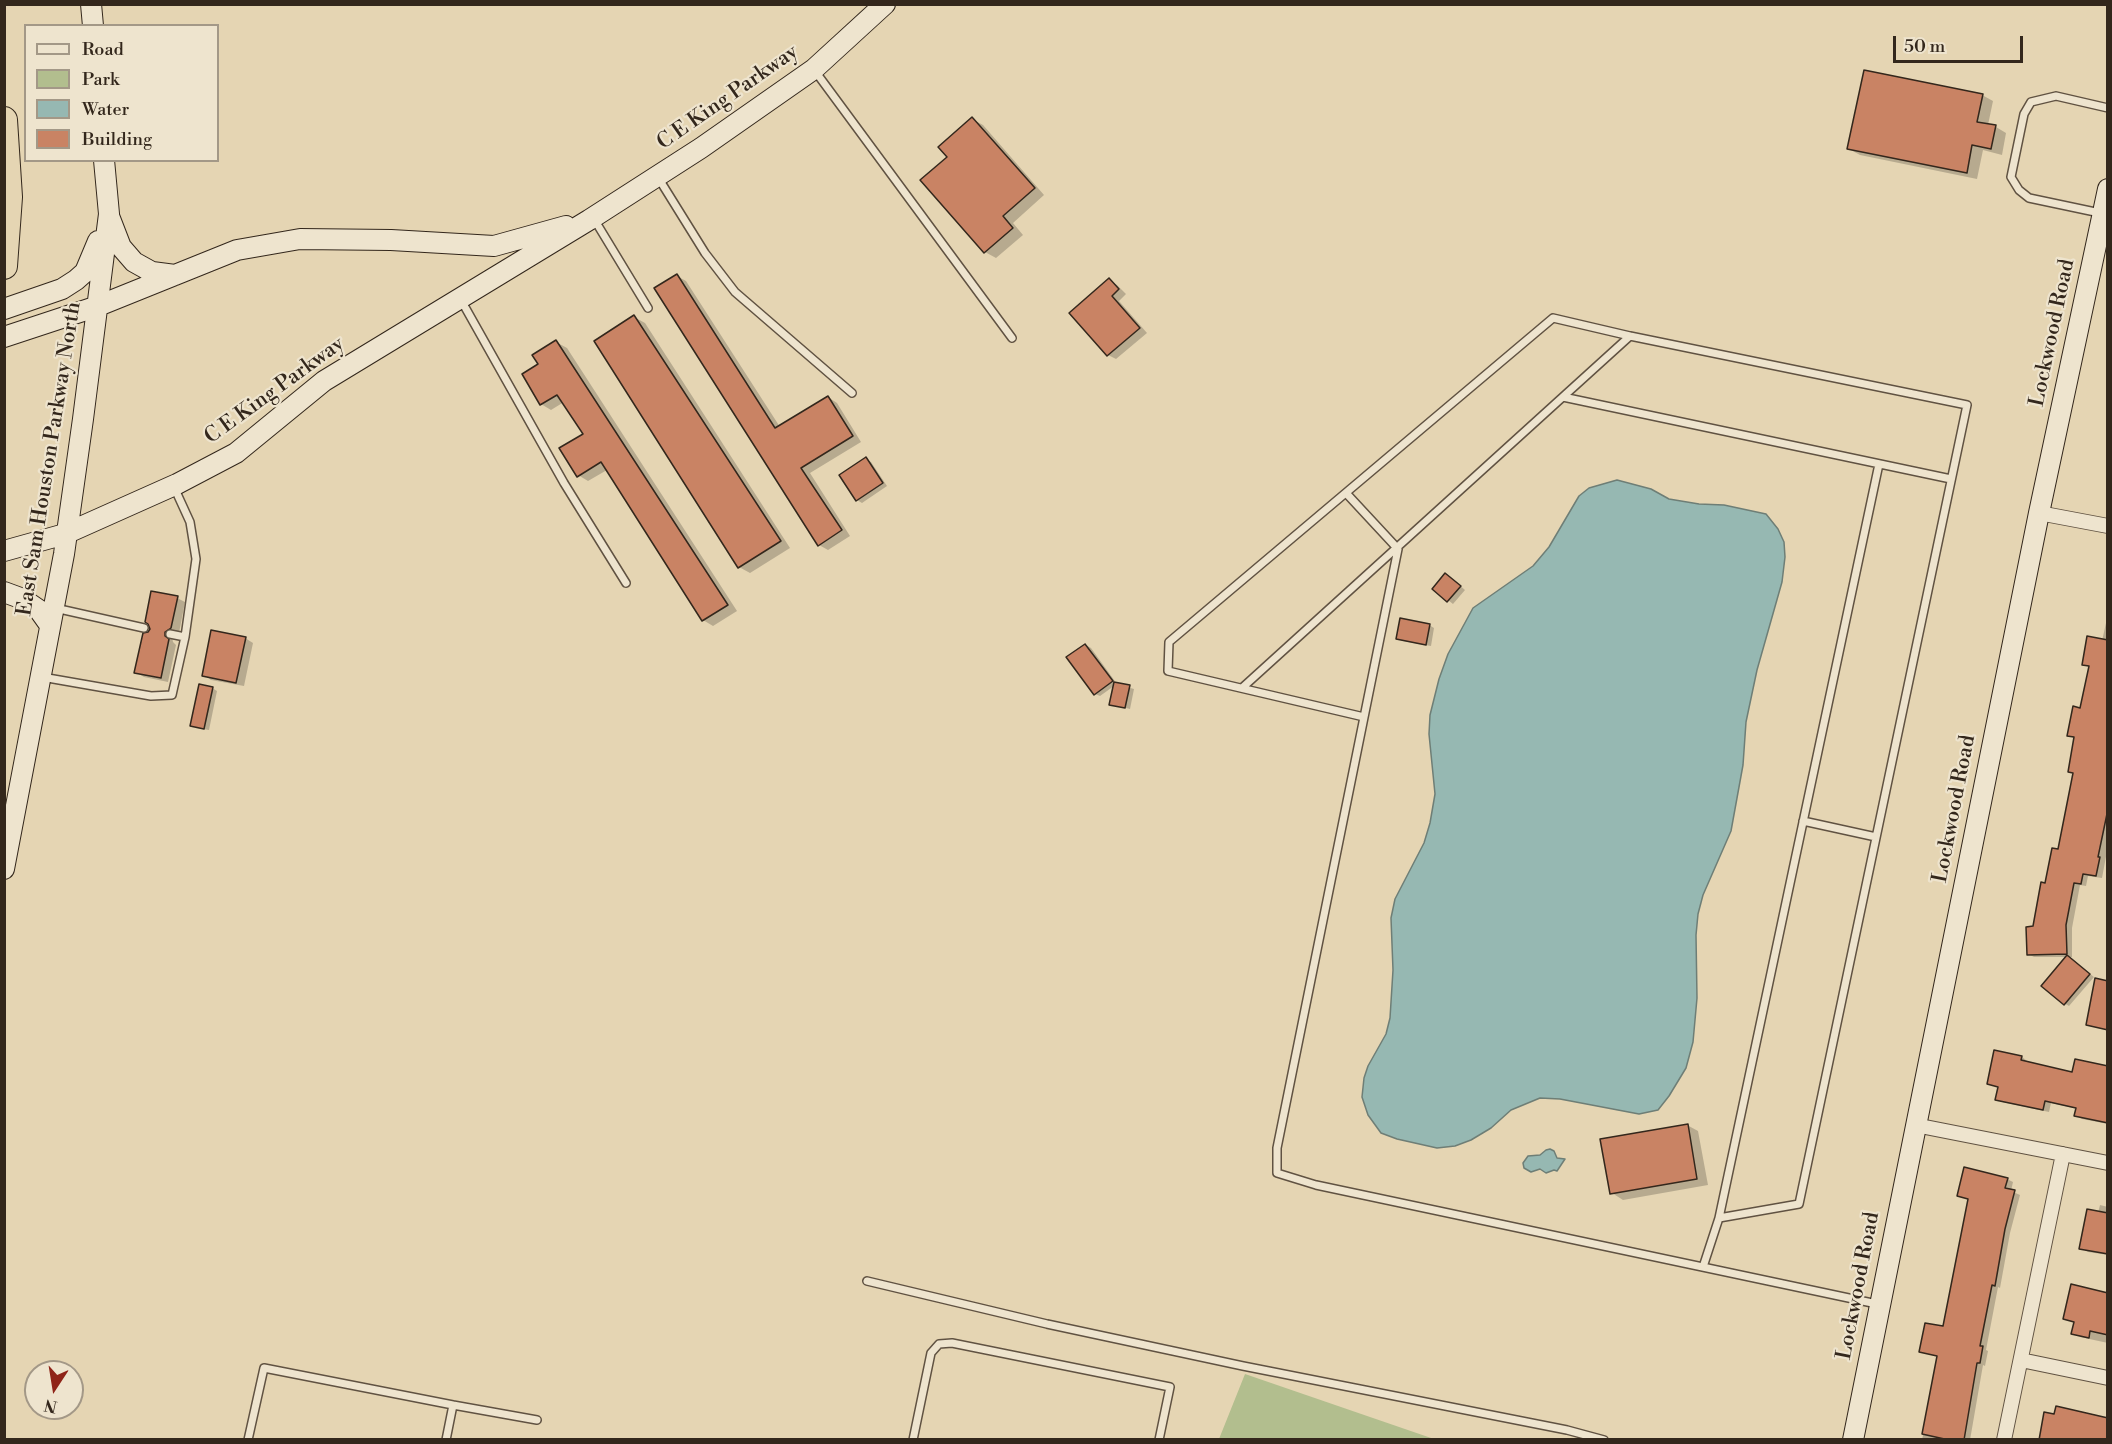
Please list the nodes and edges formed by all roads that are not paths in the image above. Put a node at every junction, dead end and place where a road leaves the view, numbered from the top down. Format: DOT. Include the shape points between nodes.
graph roads {
  1 [pos="91,4"];
  2 [pos="885,4"];
  3 [pos="93,24"];
  4 [pos="814,69"];
  5 [pos="2108,108"];
  6 [pos="4,120"];
  7 [pos="104,162"];
  8 [pos="657,176"];
  9 [pos="2108,189"];
  10 [pos="108,214"];
  11 [pos="2103,214"];
  12 [pos="591,218"];
  13 [pos="4,266"];
  14 [pos="175,275"];
  15 [pos="460,298"];
  16 [pos="98,306"];
  17 [pos="648,308"];
  18 [pos="4,309"];
  19 [pos="1630,336"];
  20 [pos="4,337"];
  21 [pos="1012,338"];
  22 [pos="852,393"];
  23 [pos="1563,398"];
  24 [pos="1879,464"];
  25 [pos="1951,479"];
  26 [pos="173,485"];
  27 [pos="1346,493"];
  28 [pos="2039,513"];
  29 [pos="2108,526"];
  30 [pos="65,534"];
  31 [pos="1398,549"];
  32 [pos="4,551"];
  33 [pos="626,583"];
  34 [pos="4,592"];
  35 [pos="51,616"];
  36 [pos="144,628"];
  37 [pos="170,634"];
  38 [pos="185,637"];
  39 [pos="40,676"];
  40 [pos="1242,688"];
  41 [pos="1364,717"];
  42 [pos="1803,821"];
  43 [pos="1876,837"];
  44 [pos="4,869"];
  45 [pos="1915,1125"];
  46 [pos="2063,1154"];
  47 [pos="2108,1163"];
  48 [pos="1719,1218"];
  49 [pos="1704,1267"];
  50 [pos="867,1281"];
  51 [pos="1880,1304"];
  52 [pos="2021,1360"];
  53 [pos="2108,1378"];
  54 [pos="453,1405"];
  55 [pos="537,1420"];
  56 [pos="248,1440"];
  57 [pos="446,1440"];
  58 [pos="913,1440"];
  59 [pos="1159,1440"];
  60 [pos="1604,1440"];
  61 [pos="1853,1440"];
  62 [pos="2004,1440"];
  1 -- 3 [label="main road"];
  2 -- 4 [label="main road, C E King Parkway"];
  4 -- 8 [label="main road, C E King Parkway"];
  4 -- 21 [label="lane"];
  5 -- 11 [label="lane" via="2056,96 2031,102 2024,114 2011,177 2029,198"];
  6 -- 13 [label="highway" via="9,197"];
  7 -- 10 [label="main road, East Sam Houston Parkway North"];
  8 -- 12 [label="main road, C E King Parkway"];
  8 -- 22 [label="lane" via="705,253 735,292"];
  9 -- 11 [label="main road, Lockwood Road"];
  10 -- 14 [label="main road" via="121,247 134,262 152,272"];
  10 -- 16 [label="main road, East Sam Houston Parkway North"];
  10 -- 18 [label="main road" via="85,272 62,289"];
  11 -- 28 [label="main road, Lockwood Road"];
  12 -- 14 [label="main road, C E King Parkway" via="494,246 300,239 237,250"];
  12 -- 15 [label="main road, C E King Parkway"];
  12 -- 17 [label="lane"];
  14 -- 16 [label="main road, C E King Parkway"];
  15 -- 26 [label="main road, C E King Parkway" via="324,381 236,453"];
  15 -- 33 [label="lane" via="564,483"];
  16 -- 20 [label="main road, C E King Parkway"];
  16 -- 30 [label="main road, East Sam Houston Parkway North"];
  19 -- 23 [label="lane"];
  19 -- 25 [label="lane" via="1967,405"];
  19 -- 27 [label="lane" via="1553,318"];
  23 -- 24 [label="lane"];
  23 -- 31 [label="lane"];
  24 -- 25 [label="lane"];
  24 -- 42 [label="lane"];
  25 -- 43 [label="lane"];
  26 -- 30 [label="main road, C E King Parkway"];
  26 -- 38 [label="lane" via="190,522 196,559"];
  27 -- 31 [label="lane"];
  27 -- 40 [label="lane" via="1169,642 1168,671"];
  28 -- 29 [label="street"];
  28 -- 45 [label="main road, Lockwood Road"];
  30 -- 32 [label="main road, C E King Parkway"];
  30 -- 35 [label="main road, East Sam Houston Parkway North"];
  31 -- 40 [label="lane"];
  31 -- 41 [label="lane"];
  34 -- 35 [label="main road"];
  35 -- 36 [label="lane"];
  35 -- 39 [label="main road, East Sam Houston Parkway North"];
  37 -- 38 [label="lane"];
  38 -- 39 [label="lane" via="172,695 151,696"];
  39 -- 44 [label="main road, East Sam Houston Parkway North"];
  40 -- 41 [label="lane"];
  41 -- 49 [label="lane" via="1277,1148 1277,1173 1316,1185"];
  42 -- 43 [label="lane"];
  42 -- 48 [label="lane"];
  43 -- 48 [label="lane" via="1799,1204"];
  45 -- 46 [label="street"];
  45 -- 51 [label="main road, Lockwood Road"];
  46 -- 47 [label="street"];
  46 -- 52 [label="street"];
  48 -- 49 [label="lane"];
  49 -- 51 [label="lane"];
  50 -- 60 [label="lane" via="1047,1324"];
  51 -- 61 [label="main road, Lockwood Road"];
  52 -- 53 [label="street"];
  52 -- 62 [label="street"];
  54 -- 55 [label="lane"];
  54 -- 56 [label="lane" via="264,1368"];
  54 -- 57 [label="lane"];
  58 -- 59 [label="lane" via="931,1353 939,1344 952,1343 1170,1388"];
}
